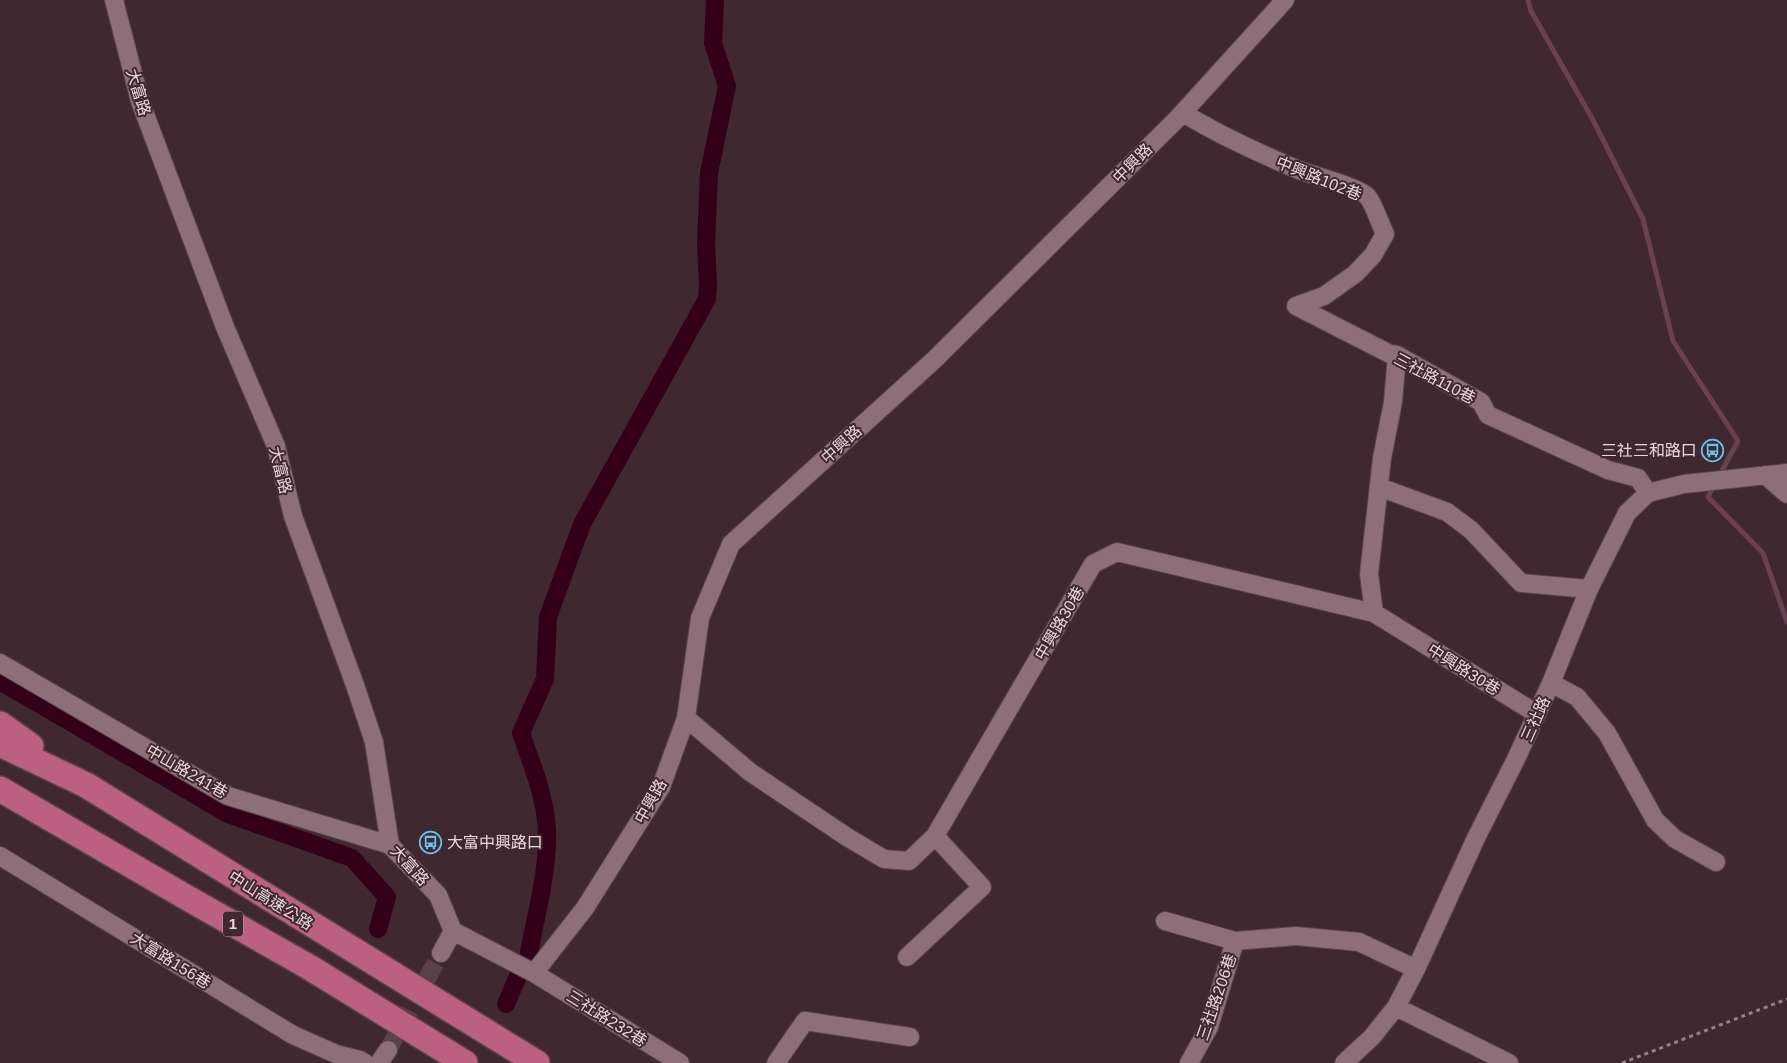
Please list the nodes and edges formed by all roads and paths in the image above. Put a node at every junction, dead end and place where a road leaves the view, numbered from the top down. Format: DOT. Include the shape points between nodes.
graph roads {
  1 [pos="114,0"];
  2 [pos="1285,0"];
  3 [pos="1183,113"];
  4 [pos="1296,306"];
  5 [pos="1397,355"];
  6 [pos="1787,472"];
  7 [pos="1765,475"];
  8 [pos="1379,487"];
  9 [pos="1648,492"];
  10 [pos="1787,494"];
  11 [pos="1589,589"];
  12 [pos="1374,613"];
  13 [pos="0,663"];
  14 [pos="1551,683"];
  15 [pos="1537,714"];
  16 [pos="686,718"];
  17 [pos="0,724"];
  18 [pos="0,744"];
  19 [pos="86,785"];
  20 [pos="0,789"];
  21 [pos="935,836"];
  22 [pos="390,845"];
  23 [pos="0,856"];
  24 [pos="1716,862"];
  25 [pos="1165,921"];
  26 [pos="453,931"];
  27 [pos="1235,941"];
  28 [pos="441,954"];
  29 [pos="907,957"];
  30 [pos="1416,969"];
  31 [pos="534,974"];
  32 [pos="1787,998"];
  33 [pos="1396,1008"];
  34 [pos="910,1037"];
  35 [pos="335,1058"];
  36 [pos="366,1063"];
  37 [pos="465,1063"];
  38 [pos="537,1063"];
  39 [pos="680,1063"];
  40 [pos="776,1063"];
  41 [pos="1189,1063"];
  42 [pos="1344,1063"];
  43 [pos="1509,1063"];
  44 [pos="1622,1063"];
  1 -- 22 [label="street, 大富路" via="140,101 225,327 276,446 293,516 374,742"];
  2 -- 3 [label="street, 中興路"];
  3 -- 4 [label="street, 中興路102巷" via="1248,149 1367,197 1385,234 1373,255 1355,274 1324,296"];
  3 -- 16 [label="street, 中興路" via="934,360 731,544 700,618"];
  4 -- 5 [label="street, 三社路110巷"];
  5 -- 8 [label="street"];
  5 -- 9 [label="street, 三社路110巷" via="1481,402 1488,415 1608,470 1638,478"];
  6 -- 7 [label="street"];
  7 -- 9 [label="street" via="1684,484"];
  7 -- 10 [label="street"];
  8 -- 11 [label="street" via="1447,512 1471,530 1521,583"];
  8 -- 12 [label="street" via="1368,574"];
  9 -- 11 [label="street, 三社路" via="1627,513"];
  11 -- 14 [label="street, 三社路"];
  12 -- 15 [label="street, 中興路30巷"];
  12 -- 21 [label="street, 中興路30巷" via="1117,552 1093,564"];
  13 -- 22 [label="street, 中山路241巷" via="228,796"];
  14 -- 15 [label="street, 三社路"];
  14 -- 24 [label="street" via="1577,697 1607,732 1655,820 1675,839"];
  15 -- 30 [label="street, 三社路"];
  16 -- 21 [label="street, 中興路30巷" via="750,772 884,859 909,861"];
  16 -- 31 [label="street, 中興路" via="661,787 585,908"];
  17 -- 19 [label="highway"];
  18 -- 19 [label="highway, 中山高速公路 / 1"];
  19 -- 38 [label="highway, 中山高速公路 / 1"];
  20 -- 37 [label="highway, 1" via="308,967"];
  21 -- 29 [label="street" via="982,887"];
  22 -- 26 [label="street, 大富路" via="438,896"];
  23 -- 35 [label="street, 大富路156巷"];
  25 -- 27 [label="street, 三社路206巷"];
  26 -- 28 [label="street"];
  26 -- 31 [label="street"];
  27 -- 30 [label="street" via="1296,936 1359,942"];
  27 -- 41 [label="street, 三社路206巷" via="1209,1027"];
  30 -- 33 [label="street, 三社路"];
  31 -- 39 [label="street, 三社路232巷"];
  32 -- 44 [label="path"];
  33 -- 42 [label="street, 三社路"];
  33 -- 43 [label="street"];
  34 -- 40 [label="street" via="805,1021"];
  35 -- 36 [label="street"];
}
